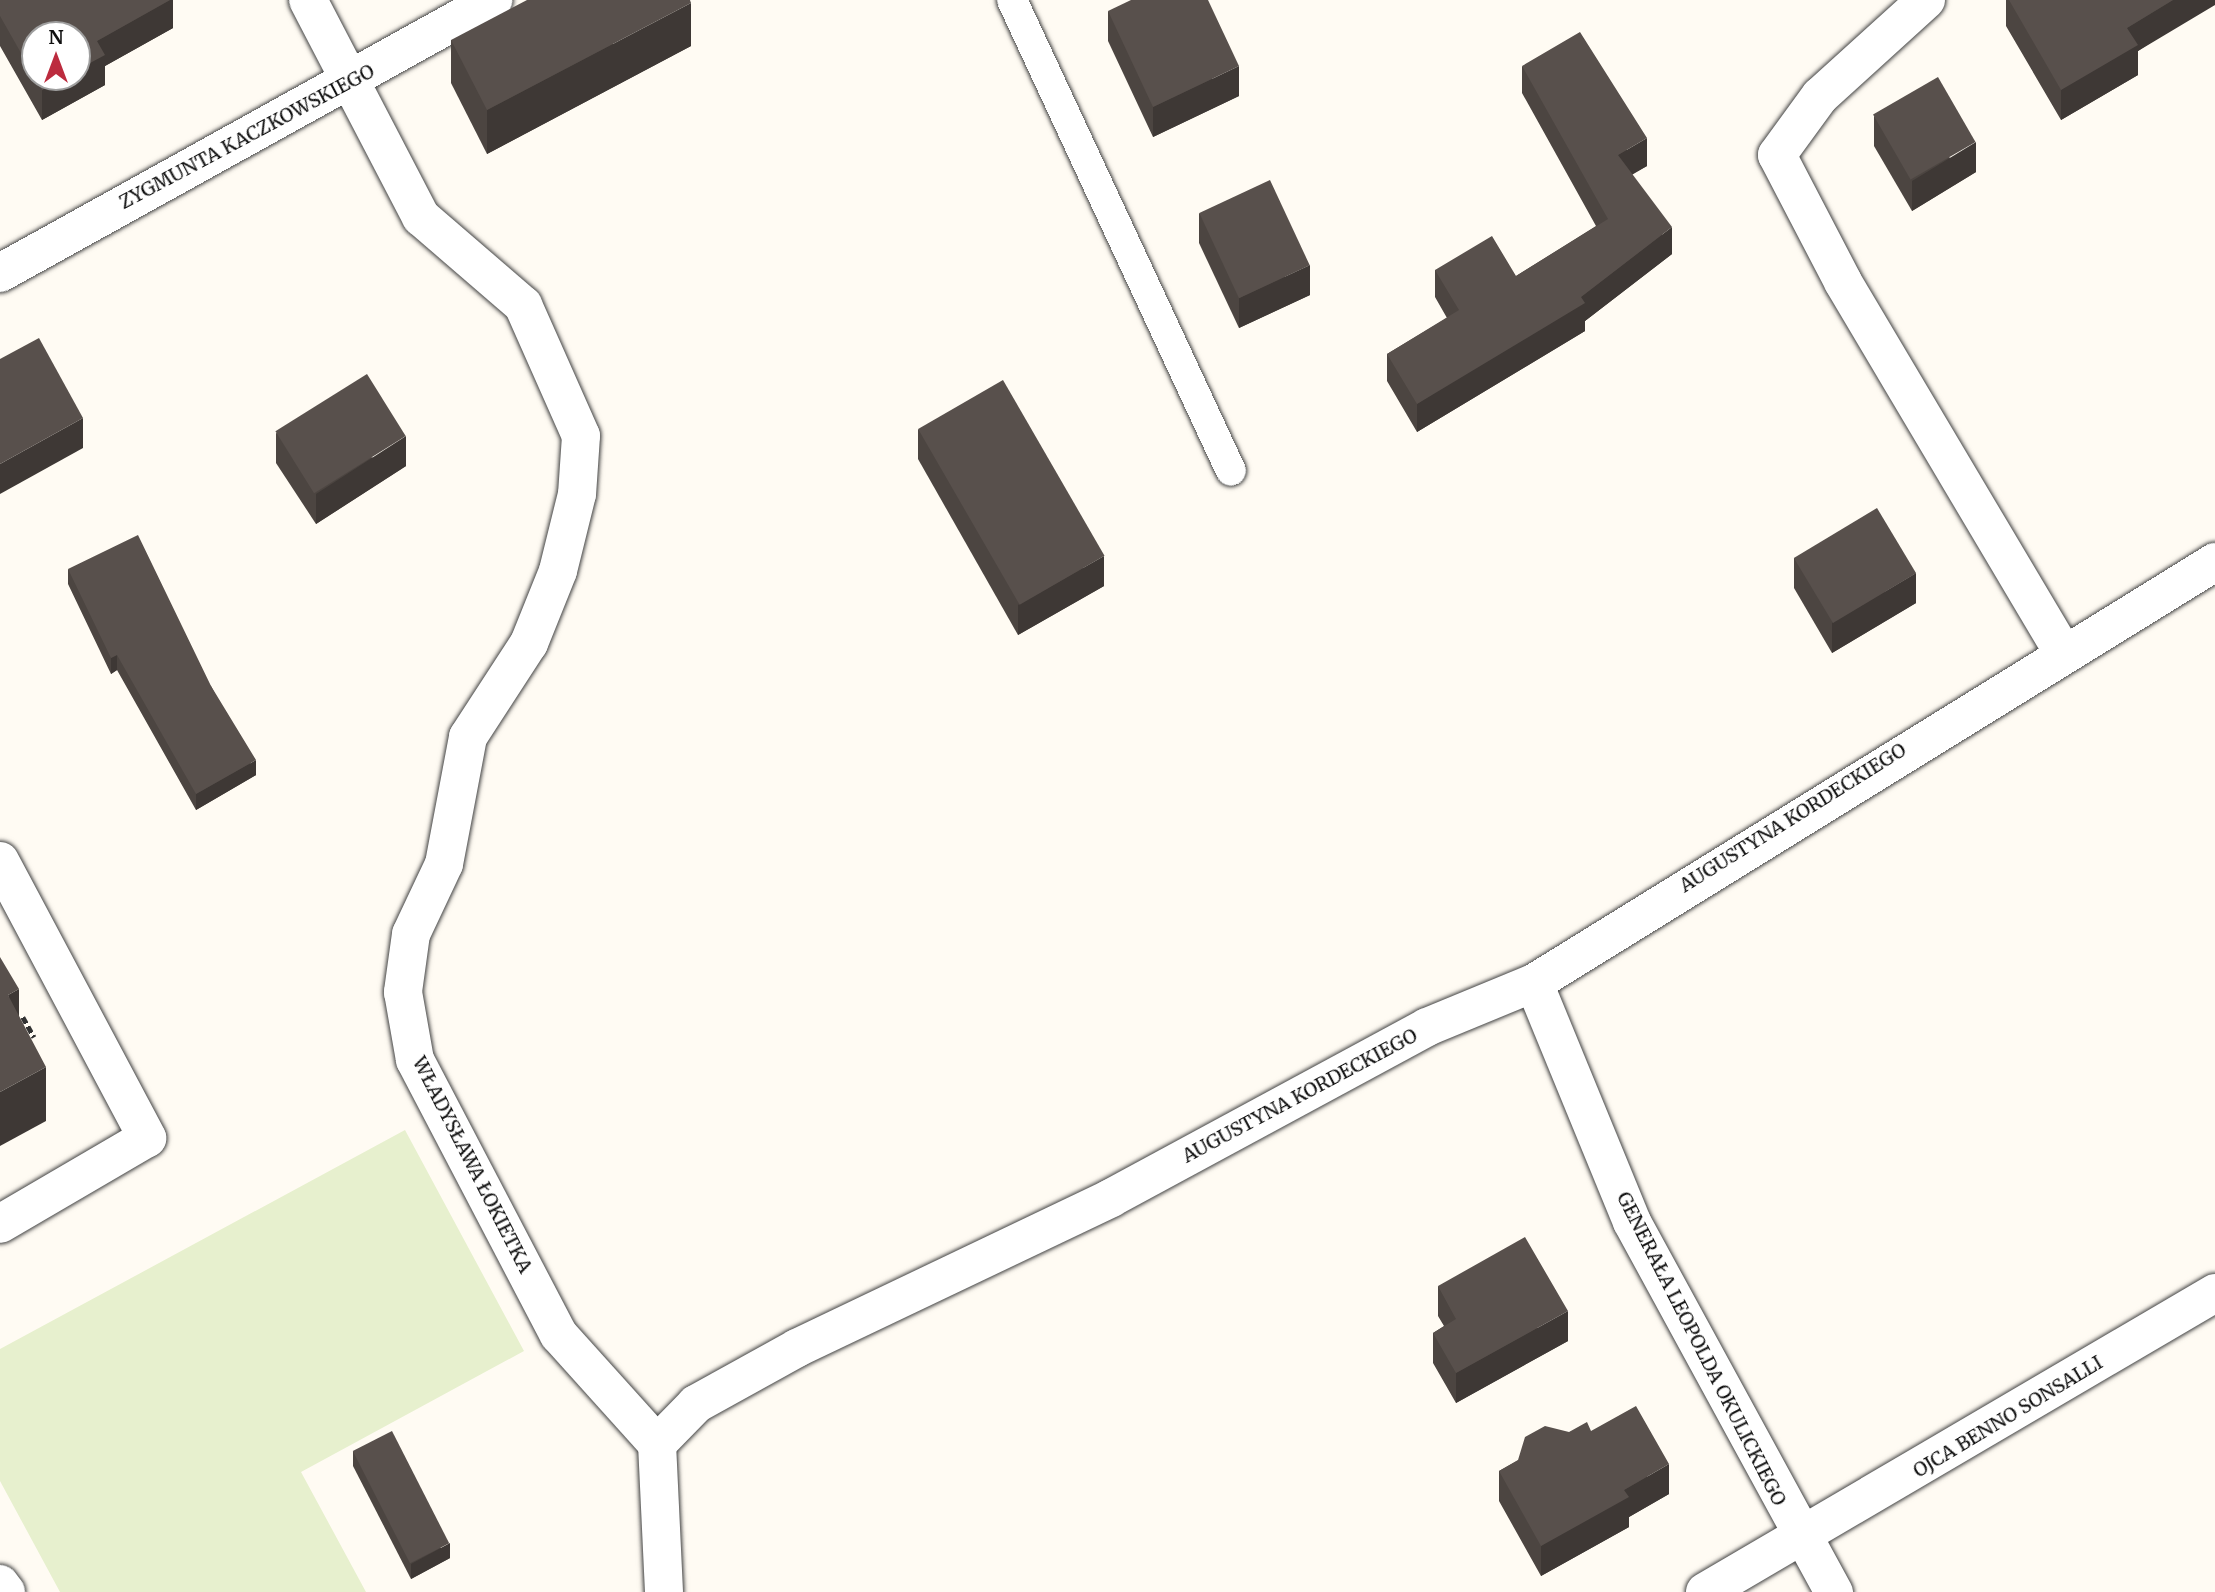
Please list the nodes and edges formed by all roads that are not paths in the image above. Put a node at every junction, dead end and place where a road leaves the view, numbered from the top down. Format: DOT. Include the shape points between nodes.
graph roads {
  1 [pos="308,0"];
  2 [pos="493,0"];
  3 [pos="1012,0"];
  4 [pos="1926,0"];
  5 [pos="350,82"];
  6 [pos="0,273"];
  7 [pos="1231,471"];
  8 [pos="2215,562"];
  9 [pos="2062,651"];
  10 [pos="0,861"];
  11 [pos="1534,983"];
  12 [pos="0,1224"];
  13 [pos="2215,1293"];
  14 [pos="657,1444"];
  15 [pos="1801,1541"];
  16 [pos="0,1584"];
  17 [pos="6,1592"];
  18 [pos="664,1592"];
  19 [pos="1705,1592"];
  20 [pos="1834,1592"];
  1 -- 5 [label="street, WŁADYSŁAWA ŁOKIETKA"];
  2 -- 5 [label="street, ZYGMUNTA KACZKOWSKIEGO"];
  3 -- 7 [label="lane"];
  4 -- 9 [label="street" via="1820,96 1777,155 1843,282"];
  5 -- 6 [label="street, ZYGMUNTA KACZKOWSKIEGO"];
  5 -- 14 [label="street, WŁADYSŁAWA ŁOKIETKA" via="421,216 523,305 581,436 577,494 558,571 529,643 468,737 444,864 411,934 404,992 415,1060 559,1335"];
  8 -- 9 [label="street, AUGUSTYNA KORDECKIEGO"];
  9 -- 11 [label="street, AUGUSTYNA KORDECKIEGO"];
  10 -- 12 [label="street" via="147,1138"];
  11 -- 14 [label="street, AUGUSTYNA KORDECKIEGO" via="1427,1027 1111,1198 797,1348 696,1404"];
  11 -- 15 [label="street, GENERAŁA LEOPOLDA OKULICKIEGO" via="1632,1222"];
  13 -- 15 [label="street, OJCA BENNO SONSALLI"];
  14 -- 18 [label="street"];
  15 -- 19 [label="street, OJCA BENNO SONSALLI"];
  15 -- 20 [label="street, GENERAŁA LEOPOLDA OKULICKIEGO"];
  16 -- 17 [label="street"];
}
